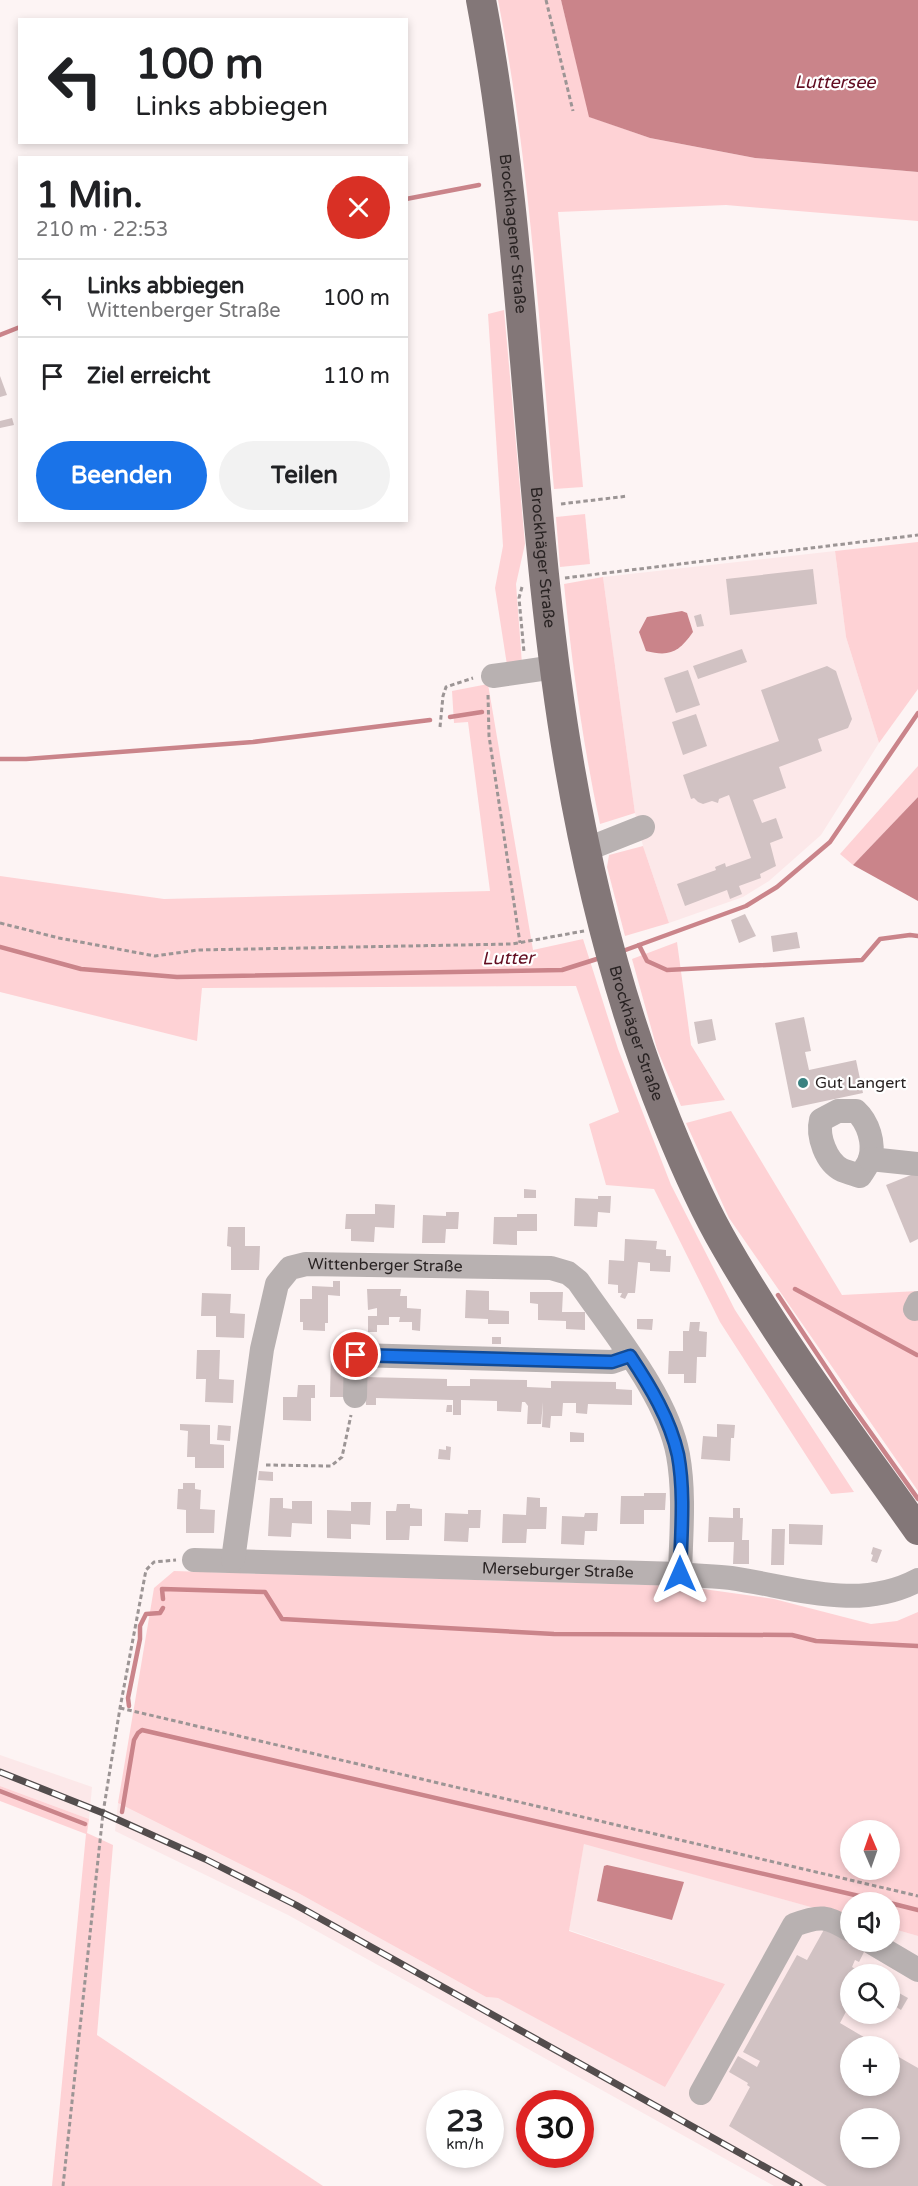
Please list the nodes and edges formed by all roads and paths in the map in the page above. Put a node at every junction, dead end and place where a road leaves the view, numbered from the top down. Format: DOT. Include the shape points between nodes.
graph roads {
  1 [pos="482,0"];
  2 [pos="546,0"];
  3 [pos="573,111"];
  4 [pos="535,468"];
  5 [pos="628,496"];
  6 [pos="538,507"];
  7 [pos="918,536"];
  8 [pos="545,580"];
  9 [pos="555,668"];
  10 [pos="493,676"];
  11 [pos="440,727"];
  12 [pos="643,827"];
  13 [pos="585,850"];
  14 [pos="0,923"];
  15 [pos="603,927"];
  16 [pos="520,943"];
  17 [pos="870,1159"];
  18 [pos="918,1164"];
  19 [pos="630,1356"];
  20 [pos="355,1396"];
  21 [pos="246,1465"];
  22 [pos="918,1530"];
  23 [pos="165,1560"];
  24 [pos="194,1560"];
  25 [pos="232,1560"];
  26 [pos="680,1574"];
  27 [pos="918,1580"];
  28 [pos="120,1708"];
  29 [pos="918,1896"];
  30 [pos="840,1924"];
  31 [pos="888,1952"];
  32 [pos="918,1970"];
  33 [pos="700,2093"];
  34 [pos="63,2186"];
  1 -- 4 [label="main road, Brockhagener Straße" via="505,160"];
  2 -- 3 [label="path"];
  4 -- 6 [label="main road, Brockhäger Straße"];
  5 -- 6 [label="path"];
  6 -- 8 [label="main road, Brockhäger Straße"];
  7 -- 8 [label="path"];
  8 -- 9 [label="main road, Brockhäger Straße"];
  9 -- 10 [label="street"];
  9 -- 13 [label="main road, Brockhäger Straße"];
  10 -- 11 [label="path" via="466,679 446,687"];
  10 -- 16 [label="path" via="487,700 489,736"];
  12 -- 13 [label="street"];
  13 -- 15 [label="main road, Brockhäger Straße"];
  14 -- 16 [label="path" via="155,956 198,950"];
  15 -- 16 [label="path"];
  15 -- 22 [label="main road, Brockhäger Straße" via="621,993 666,1120 724,1244 783,1339"];
  17 -- 18 [label="street"];
  19 -- 20 [label="street" via="612,1362 356,1355"];
  19 -- 21 [label="street, Wittenberger Straße" via="578,1281 551,1268 306,1264 290,1268 277,1284 262,1349"];
  19 -- 26 [label="street, Wittenberger Straße" via="662,1412 677,1454 681,1486"];
  20 -- 21 [label="path" via="342,1457 331,1466"];
  21 -- 25 [label="street, Wittenberger Straße"];
  23 -- 28 [label="path" via="146,1569"];
  24 -- 25 [label="street, Merseburger Straße"];
  25 -- 26 [label="street, Merseburger Straße"];
  26 -- 27 [label="street, Merseburger Straße" via="731,1578 843,1597 880,1594"];
  28 -- 29 [label="path"];
  28 -- 34 [label="path" via="98,1855"];
  30 -- 33 [label="street" via="813,1918 794,1925"];
  31 -- 32 [label="street"];
}
